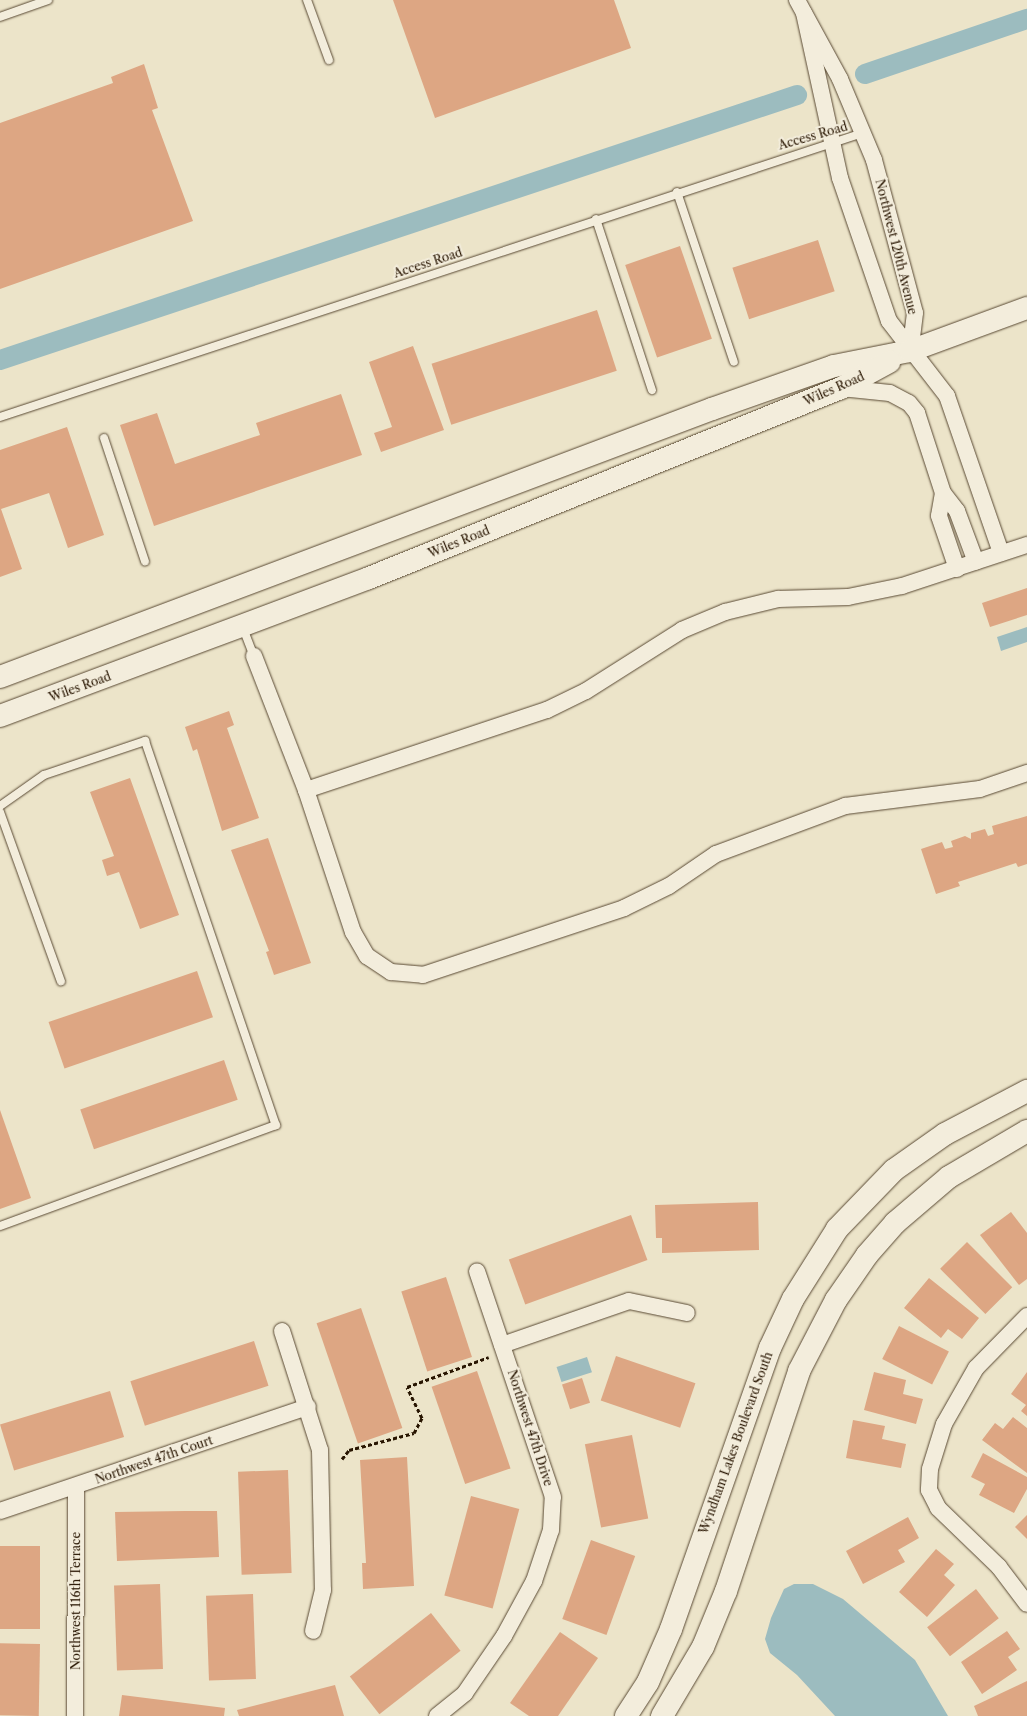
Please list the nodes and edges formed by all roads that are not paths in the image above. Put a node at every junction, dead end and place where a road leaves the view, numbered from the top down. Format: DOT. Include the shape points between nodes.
graph roads {
  1 [pos="48,0"];
  2 [pos="307,0"];
  3 [pos="800,6"];
  4 [pos="0,17"];
  5 [pos="329,60"];
  6 [pos="863,133"];
  7 [pos="832,143"];
  8 [pos="676,192"];
  9 [pos="596,219"];
  10 [pos="1027,308"];
  11 [pos="910,351"];
  12 [pos="734,362"];
  13 [pos="841,388"];
  14 [pos="652,390"];
  15 [pos="0,417"];
  16 [pos="104,438"];
  17 [pos="943,493"];
  18 [pos="988,512"];
  19 [pos="962,522"];
  20 [pos="1027,545"];
  21 [pos="1001,553"];
  22 [pos="145,561"];
  23 [pos="976,562"];
  24 [pos="957,569"];
  25 [pos="243,627"];
  26 [pos="254,656"];
  27 [pos="0,677"];
  28 [pos="0,716"];
  29 [pos="1027,773"];
  30 [pos="306,790"];
  31 [pos="0,806"];
  32 [pos="0,812"];
  33 [pos="62,981"];
  34 [pos="1027,1091"];
  35 [pos="1027,1131"];
  36 [pos="0,1226"];
  37 [pos="478,1271"];
  38 [pos="687,1313"];
  39 [pos="1027,1316"];
  40 [pos="282,1330"];
  41 [pos="497,1351"];
  42 [pos="308,1407"];
  43 [pos="76,1486"];
  44 [pos="0,1511"];
  45 [pos="1027,1604"];
  46 [pos="313,1631"];
  47 [pos="75,1716"];
  48 [pos="437,1716"];
  49 [pos="626,1716"];
  50 [pos="662,1716"];
  1 -- 4 [label="lane"];
  2 -- 5 [label="lane"];
  3 -- 6 [label="street, Northwest 120th Avenue"];
  3 -- 7 [label="street, Northwest 120th Avenue"];
  6 -- 7 [label="lane, Access Road"];
  6 -- 11 [label="street, Northwest 120th Avenue" via="878,172 915,313"];
  7 -- 8 [label="lane, Access Road"];
  7 -- 11 [label="street, Northwest 120th Avenue" via="840,178 889,321"];
  8 -- 9 [label="lane, Access Road"];
  8 -- 12 [label="lane"];
  9 -- 14 [label="lane"];
  9 -- 15 [label="lane, Access Road"];
  10 -- 11 [label="street, Wiles Road"];
  11 -- 13 [label="street, Wiles Road"];
  11 -- 18 [label="street" via="947,396"];
  11 -- 27 [label="street, Wiles Road" via="834,366 712,409"];
  13 -- 17 [label="street" via="890,393 909,403 922,424"];
  13 -- 25 [label="street, Wiles Road"];
  16 -- 22 [label="lane"];
  17 -- 19 [label="street"];
  17 -- 24 [label="street" via="940,516"];
  18 -- 19 [label="street"];
  18 -- 21 [label="street"];
  19 -- 23 [label="street"];
  20 -- 21 [label="street"];
  21 -- 23 [label="street"];
  23 -- 24 [label="street"];
  24 -- 30 [label="street" via="902,586 848,597 778,599 725,612 682,630 586,691 546,710"];
  25 -- 26 [label="lane"];
  25 -- 28 [label="street, Wiles Road"];
  26 -- 30 [label="street"];
  29 -- 30 [label="street" via="980,789 837,809 716,854 669,886 624,908 423,975 391,972 367,956 353,932"];
  31 -- 36 [label="lane" via="44,775 145,741 276,1125"];
  32 -- 33 [label="lane"];
  34 -- 49 [label="street, Wyndham Lakes Boulevard South" via="945,1134 894,1170 837,1229 793,1299 770,1348 671,1629 648,1682"];
  35 -- 50 [label="street" via="949,1177 895,1223 867,1255 836,1300 799,1371 706,1639"];
  37 -- 41 [label="street, Northwest 47th Drive"];
  38 -- 41 [label="street" via="629,1301"];
  39 -- 45 [label="street" via="976,1368 948,1416 930,1469 929,1490 938,1508 999,1567"];
  40 -- 42 [label="street"];
  41 -- 48 [label="street, Northwest 47th Drive" via="553,1497 551,1530 534,1581 504,1636 465,1693"];
  42 -- 43 [label="street, Northwest 47th Court"];
  42 -- 46 [label="street" via="320,1450 323,1489 323,1590"];
  43 -- 44 [label="street, Northwest 47th Court"];
  43 -- 47 [label="street, Northwest 116th Terrace"];
}
